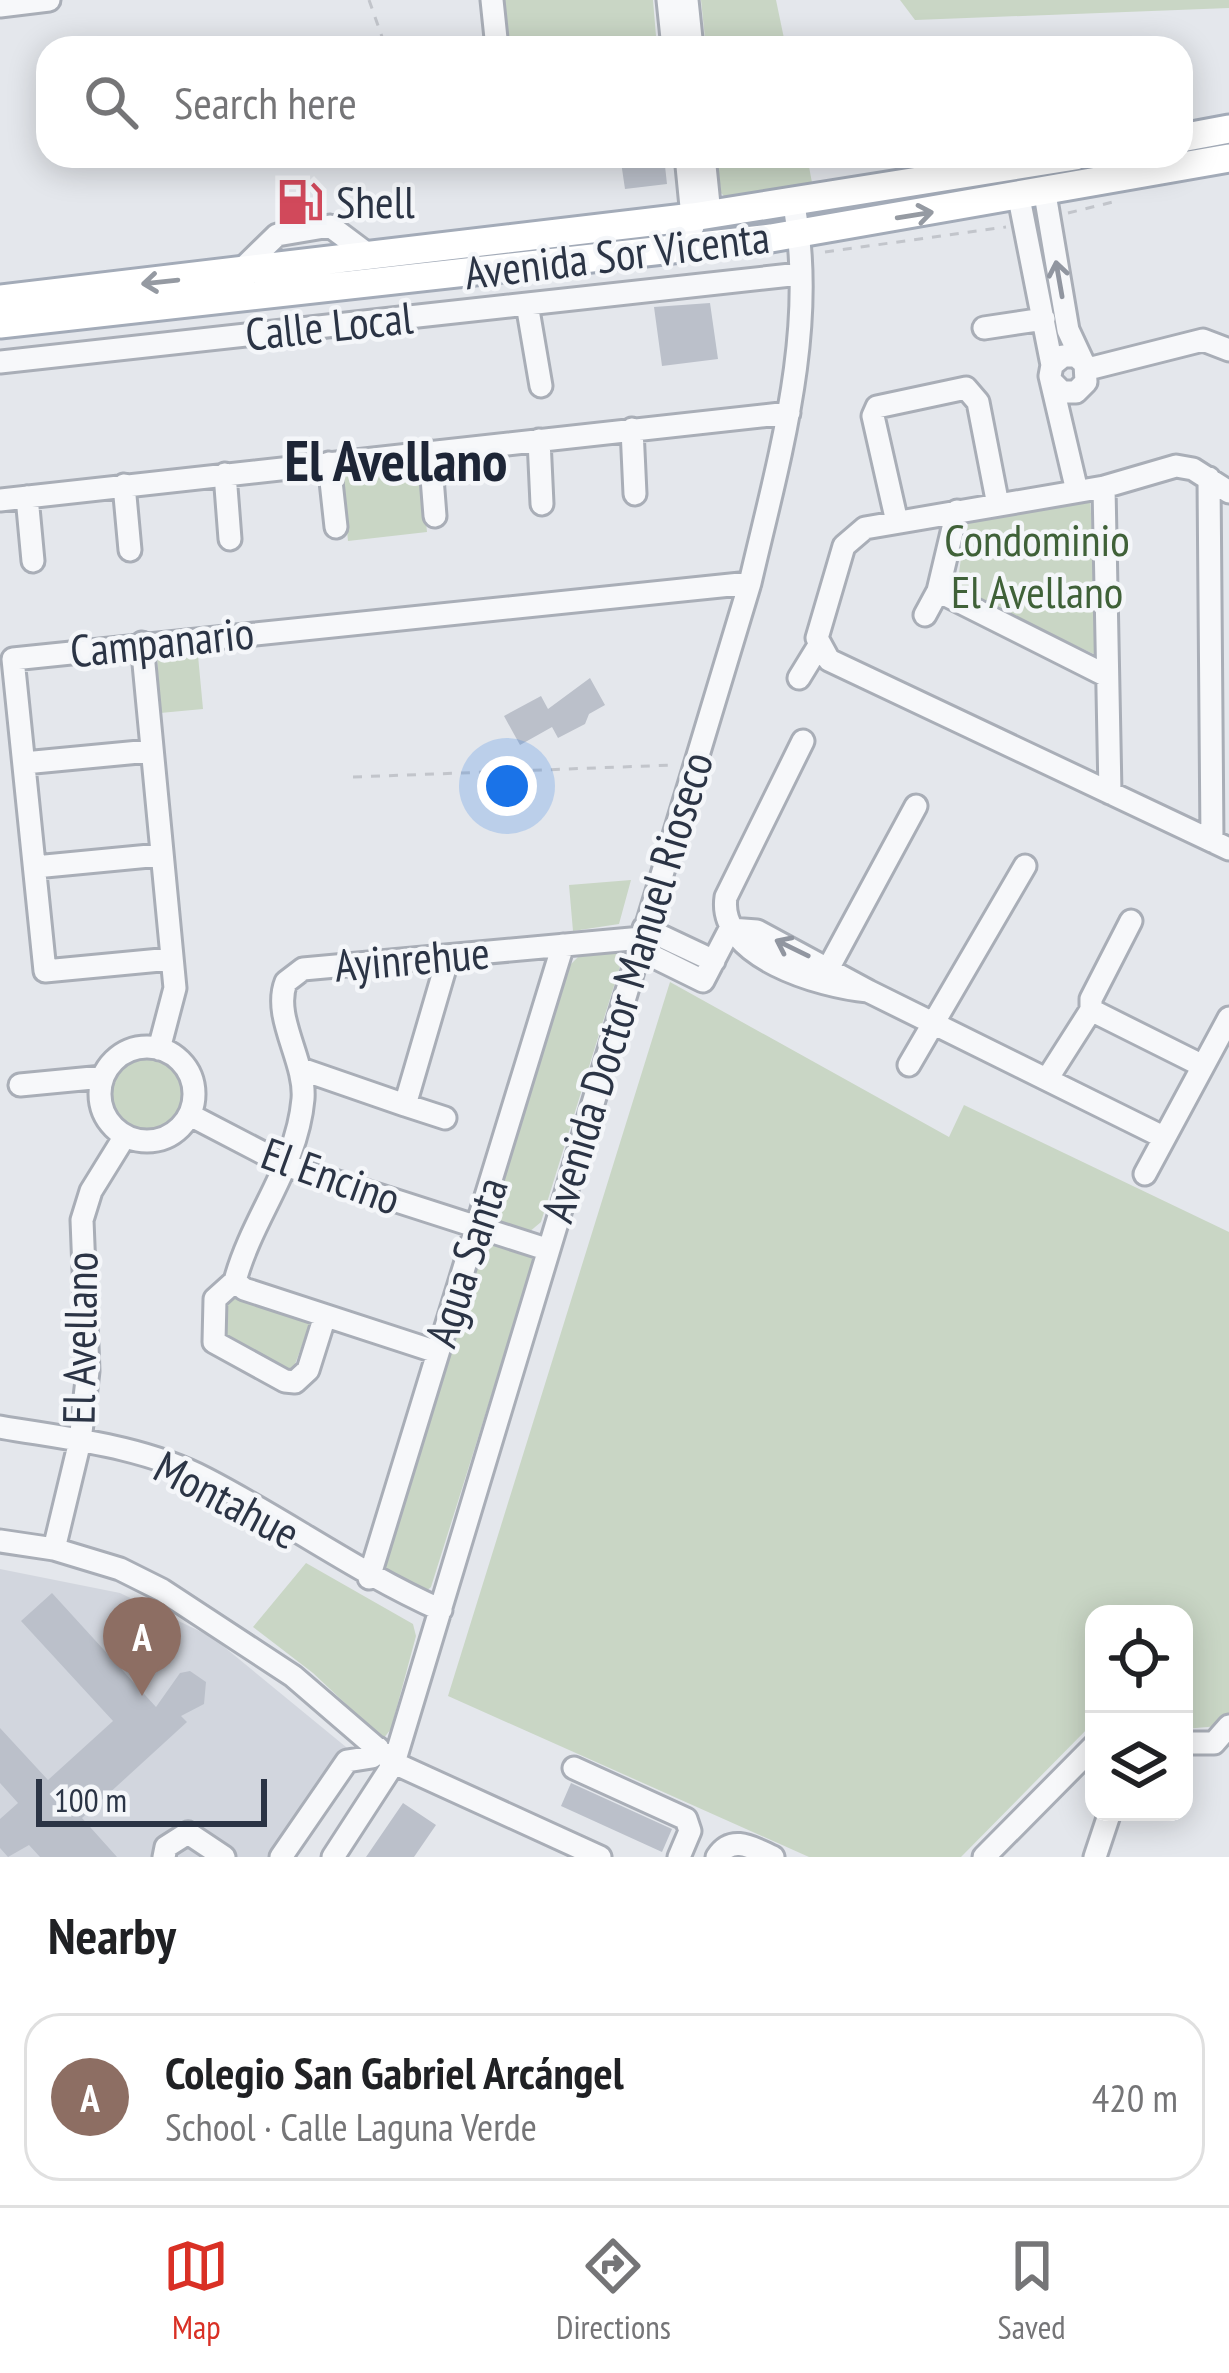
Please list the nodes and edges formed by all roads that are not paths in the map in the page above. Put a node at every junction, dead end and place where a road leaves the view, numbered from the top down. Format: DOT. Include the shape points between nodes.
graph roads {
  1 [pos="49,0"];
  2 [pos="492,0"];
  3 [pos="668,0"];
  4 [pos="687,0"];
  5 [pos="0,6"];
  6 [pos="496,36"];
  7 [pos="672,36"];
  8 [pos="691,36"];
  9 [pos="1229,129"];
  10 [pos="1193,135"];
  11 [pos="1225,162"];
  12 [pos="689,168"];
  13 [pos="703,168"];
  14 [pos="1000,168"];
  15 [pos="1044,168"];
  16 [pos="1191,168"];
  17 [pos="1193,168"];
  18 [pos="1032,196"];
  19 [pos="793,201"];
  20 [pos="701,215"];
  21 [pos="800,233"];
  22 [pos="695,247"];
  23 [pos="800,274"];
  24 [pos="0,302"];
  25 [pos="527,304"];
  26 [pos="1044,319"];
  27 [pos="984,328"];
  28 [pos="1229,350"];
  29 [pos="0,362"];
  30 [pos="1085,364"];
  31 [pos="1052,373"];
  32 [pos="541,386"];
  33 [pos="1076,392"];
  34 [pos="789,412"];
  35 [pos="1059,426"];
  36 [pos="632,430"];
  37 [pos="539,440"];
  38 [pos="430,452"];
  39 [pos="329,463"];
  40 [pos="226,474"];
  41 [pos="1209,478"];
  42 [pos="124,485"];
  43 [pos="1104,487"];
  44 [pos="1077,491"];
  45 [pos="1229,492"];
  46 [pos="635,494"];
  47 [pos="27,497"];
  48 [pos="0,500"];
  49 [pos="542,504"];
  50 [pos="998,505"];
  51 [pos="957,512"];
  52 [pos="435,516"];
  53 [pos="897,522"];
  54 [pos="336,527"];
  55 [pos="230,538"];
  56 [pos="130,550"];
  57 [pos="33,561"];
  58 [pos="750,584"];
  59 [pos="938,591"];
  60 [pos="925,615"];
  61 [pos="142,643"];
  62 [pos="818,646"];
  63 [pos="1107,676"];
  64 [pos="799,678"];
  65 [pos="803,741"];
  66 [pos="150,751"];
  67 [pos="24,763"];
  68 [pos="1110,793"];
  69 [pos="916,806"];
  70 [pos="1221,844"];
  71 [pos="160,855"];
  72 [pos="1025,866"];
  73 [pos="34,867"];
  74 [pos="1131,921"];
  75 [pos="730,929"];
  76 [pos="641,938"];
  77 [pos="562,945"];
  78 [pos="448,958"];
  79 [pos="171,959"];
  80 [pos="829,967"];
  81 [pos="868,992"];
  82 [pos="1091,1010"];
  83 [pos="1229,1018"];
  84 [pos="934,1024"];
  85 [pos="159,1049"];
  86 [pos="909,1066"];
  87 [pos="1203,1066"];
  88 [pos="301,1069"];
  89 [pos="103,1077"];
  90 [pos="1047,1079"];
  91 [pos="20,1085"];
  92 [pos="405,1105"];
  93 [pos="190,1115"];
  94 [pos="445,1118"];
  95 [pos="125,1136"];
  96 [pos="1163,1137"];
  97 [pos="288,1166"];
  98 [pos="1145,1174"];
  99 [pos="478,1228"];
  100 [pos="546,1249"];
  101 [pos="235,1281"];
  102 [pos="325,1316"];
  103 [pos="437,1352"];
  104 [pos="0,1427"];
  105 [pos="80,1441"];
  106 [pos="0,1541"];
  107 [pos="54,1549"];
  108 [pos="369,1578"];
  109 [pos="441,1610"];
  110 [pos="1229,1726"];
  111 [pos="1193,1743"];
  112 [pos="1085,1755"];
  113 [pos="386,1756"];
  114 [pos="574,1768"];
  115 [pos="1108,1821"];
  116 [pos="164,1857"];
  117 [pos="224,1857"];
  118 [pos="281,1857"];
  119 [pos="333,1857"];
  120 [pos="600,1857"];
  121 [pos="679,1857"];
  122 [pos="717,1857"];
  123 [pos="773,1857"];
  124 [pos="984,1857"];
  125 [pos="1096,1857"];
  1 -- 5 [label="street"];
  2 -- 6 [label="street"];
  3 -- 7 [label="street"];
  4 -- 8 [label="street"];
  9 -- 10 [label="main road"];
  11 -- 17 [label="main road, Avenida Sor Vicenta"];
  12 -- 20 [label="street"];
  13 -- 20 [label="street"];
  14 -- 19 [label="main road, Avenida Sor Vicenta"];
  15 -- 18 [label="main road" via="1034,173"];
  16 -- 18 [label="main road, Avenida Sor Vicenta"];
  21 -- 18 [label="main road, Avenida Sor Vicenta, one-way"];
  18 -- 26 [label="street"];
  30 -- 18 [label="street, one-way"];
  19 -- 20 [label="main road, Avenida Sor Vicenta"];
  19 -- 21 [label="street, Avenida Doctor Manuel Rioseco"];
  20 -- 22 [label="main road"];
  20 -- 24 [label="main road, Avenida Sor Vicenta, one-way"];
  21 -- 22 [label="main road, Avenida Sor Vicenta"];
  21 -- 23 [label="street, Avenida Doctor Manuel Rioseco"];
  22 -- 24 [label="main road, Avenida Sor Vicenta"];
  23 -- 25 [label="street, Calle Local"];
  23 -- 34 [label="street, Avenida Doctor Manuel Rioseco"];
  25 -- 29 [label="street, Calle Local"];
  25 -- 32 [label="street"];
  26 -- 27 [label="street"];
  26 -- 31 [label="street"];
  28 -- 30 [label="street" via="1203,340"];
  30 -- 31 [label="street" via="1070,355"];
  30 -- 33 [label="street" via="1086,382"];
  31 -- 33 [label="street" via="1062,392"];
  31 -- 35 [label="street"];
  33 -- 35 [label="street"];
  34 -- 36 [label="street"];
  34 -- 58 [label="street, Avenida Doctor Manuel Rioseco"];
  35 -- 44 [label="street"];
  36 -- 37 [label="street"];
  36 -- 46 [label="street"];
  37 -- 38 [label="street"];
  37 -- 49 [label="street"];
  38 -- 39 [label="street"];
  38 -- 52 [label="street"];
  39 -- 40 [label="street"];
  39 -- 54 [label="street"];
  40 -- 42 [label="street"];
  40 -- 55 [label="street"];
  41 -- 43 [label="street" via="1176,466"];
  41 -- 45 [label="street"];
  41 -- 70 [label="street"];
  42 -- 47 [label="street"];
  42 -- 56 [label="street"];
  43 -- 44 [label="street"];
  43 -- 63 [label="street"];
  44 -- 50 [label="street"];
  47 -- 48 [label="street"];
  47 -- 57 [label="street"];
  50 -- 51 [label="street"];
  50 -- 53 [label="street" via="978,402 966,388 877,407"];
  51 -- 53 [label="street"];
  51 -- 59 [label="street"];
  53 -- 62 [label="street" via="865,528 844,546"];
  58 -- 61 [label="street, Campanario"];
  58 -- 76 [label="street, Avenida Doctor Manuel Rioseco"];
  59 -- 60 [label="street"];
  59 -- 63 [label="street"];
  61 -- 66 [label="street"];
  61 -- 67 [label="street, Campanario" via="14,658"];
  62 -- 64 [label="street"];
  62 -- 68 [label="street" via="829,660"];
  63 -- 68 [label="street"];
  65 -- 75 [label="street" via="726,897"];
  66 -- 67 [label="street"];
  66 -- 71 [label="street"];
  67 -- 73 [label="street, Campanario"];
  68 -- 70 [label="street"];
  69 -- 80 [label="street"];
  71 -- 73 [label="street"];
  71 -- 79 [label="street"];
  72 -- 84 [label="street"];
  73 -- 79 [label="street, Campanario" via="45,971"];
  74 -- 82 [label="street"];
  75 -- 76 [label="street" via="703,980"];
  80 -- 75 [label="street, one-way" via="757,931"];
  75 -- 81 [label="street" via="762,956 837,988"];
  76 -- 77 [label="street, Ayinrehue"];
  76 -- 100 [label="street, Avenida Doctor Manuel Rioseco"];
  77 -- 78 [label="street, Ayinrehue"];
  77 -- 99 [label="street, Agua Santa"];
  78 -- 88 [label="street, Ayinrehue" via="296,971 282,996"];
  78 -- 92 [label="street"];
  79 -- 85 [label="street" via="173,1007"];
  80 -- 81 [label="street"];
  81 -- 84 [label="street"];
  82 -- 87 [label="street"];
  82 -- 90 [label="street"];
  83 -- 87 [label="street"];
  84 -- 86 [label="street"];
  84 -- 90 [label="street"];
  85 -- 89 [label="street" via="120,1054"];
  85 -- 93 [label="street" via="189,1071"];
  87 -- 96 [label="street"];
  88 -- 92 [label="street"];
  88 -- 97 [label="street, Ayinrehue" via="304,1095"];
  89 -- 91 [label="street"];
  89 -- 95 [label="street" via="103,1112"];
  90 -- 96 [label="street"];
  92 -- 94 [label="street"];
  93 -- 95 [label="street" via="154,1141"];
  93 -- 97 [label="street, El Encino"];
  95 -- 105 [label="street, El Avellano" via="82,1220 88,1371"];
  96 -- 98 [label="street"];
  97 -- 99 [label="street, El Encino"];
  97 -- 101 [label="street, Ayinrehue"];
  99 -- 100 [label="street, El Encino"];
  99 -- 103 [label="street, Agua Santa"];
  100 -- 109 [label="street, Avenida Doctor Manuel Rioseco"];
  101 -- 102 [label="street"];
  101 -- 102 [label="street, Ayinrehue" via="215,1299 214,1342 285,1381 308,1370"];
  102 -- 103 [label="street"];
  103 -- 108 [label="street, Agua Santa"];
  104 -- 105 [label="street, Montahue"];
  105 -- 107 [label="street, El Avellano"];
  105 -- 108 [label="street, Montahue" via="142,1453 204,1478"];
  106 -- 107 [label="street"];
  107 -- 113 [label="street" via="120,1569 205,1614"];
  108 -- 109 [label="street, Montahue"];
  109 -- 113 [label="street, Avenida Doctor Manuel Rioseco"];
  110 -- 111 [label="street" via="1214,1743"];
  112 -- 124 [label="street"];
  113 -- 118 [label="street" via="347,1761"];
  113 -- 119 [label="street, Avenida Doctor Manuel Rioseco"];
  113 -- 120 [label="street"];
  114 -- 121 [label="street" via="686,1819 691,1831"];
  115 -- 125 [label="street"];
  116 -- 117 [label="street" via="188,1833"];
  122 -- 123 [label="street" via="740,1844"];
}
